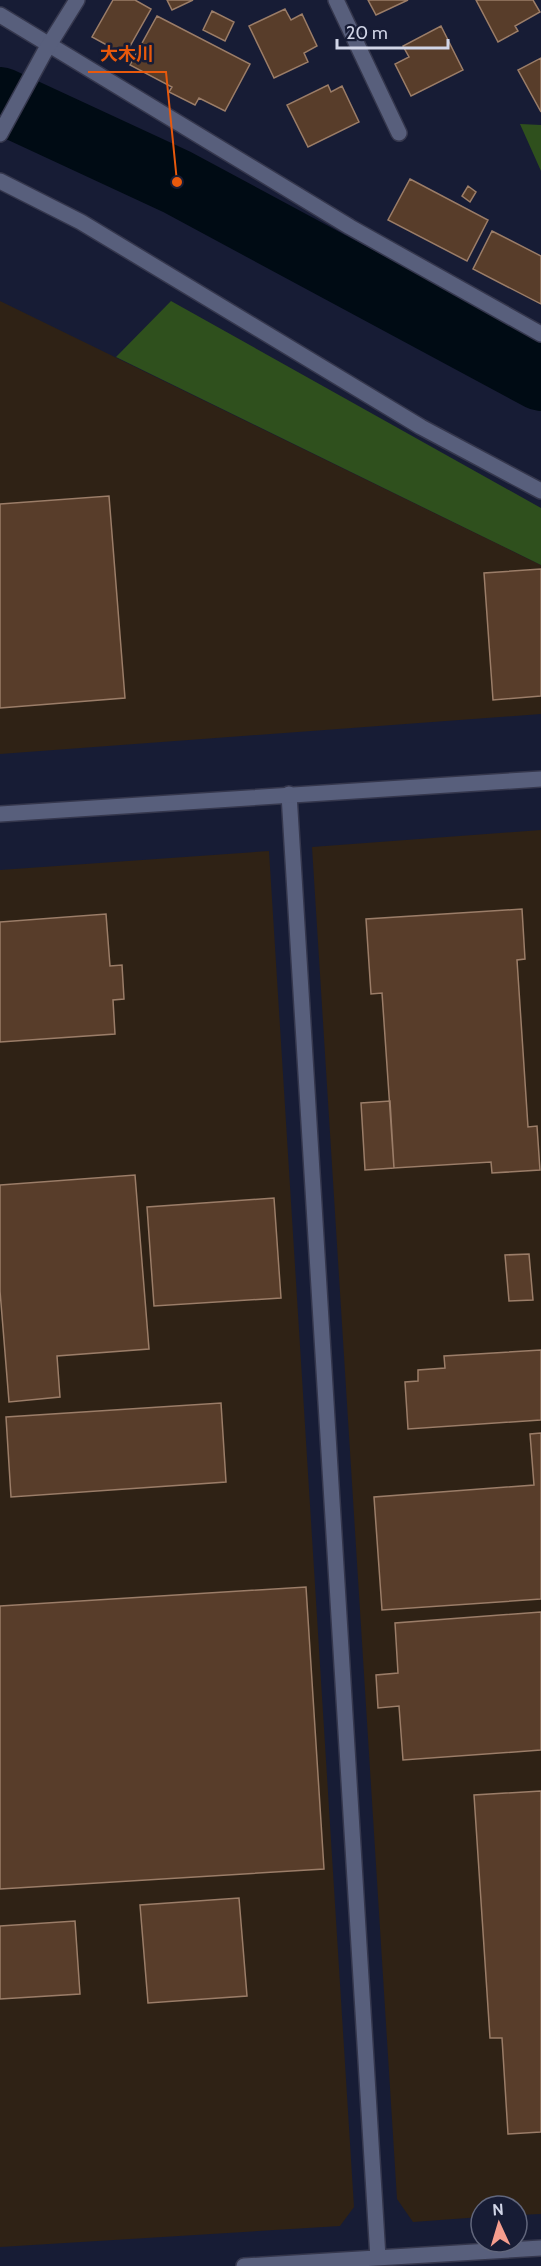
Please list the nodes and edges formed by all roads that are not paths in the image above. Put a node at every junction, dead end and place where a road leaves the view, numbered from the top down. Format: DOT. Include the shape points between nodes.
graph roads {
  1 [pos="77,0"];
  2 [pos="336,0"];
  3 [pos="0,15"];
  4 [pos="46,49"];
  5 [pos="399,133"];
  6 [pos="0,134"];
  7 [pos="0,181"];
  8 [pos="541,334"];
  9 [pos="541,490"];
  10 [pos="541,779"];
  11 [pos="289,794"];
  12 [pos="0,814"];
  13 [pos="541,2248"];
  14 [pos="378,2258"];
  15 [pos="244,2266"];
  1 -- 4 [label="street"];
  2 -- 5 [label="street"];
  3 -- 4 [label="street"];
  4 -- 6 [label="street"];
  4 -- 8 [label="street"];
  7 -- 9 [label="street" via="81,222 421,427"];
  10 -- 11 [label="street"];
  11 -- 12 [label="street"];
  11 -- 14 [label="street"];
  13 -- 14 [label="street"];
  14 -- 15 [label="street"];
}
